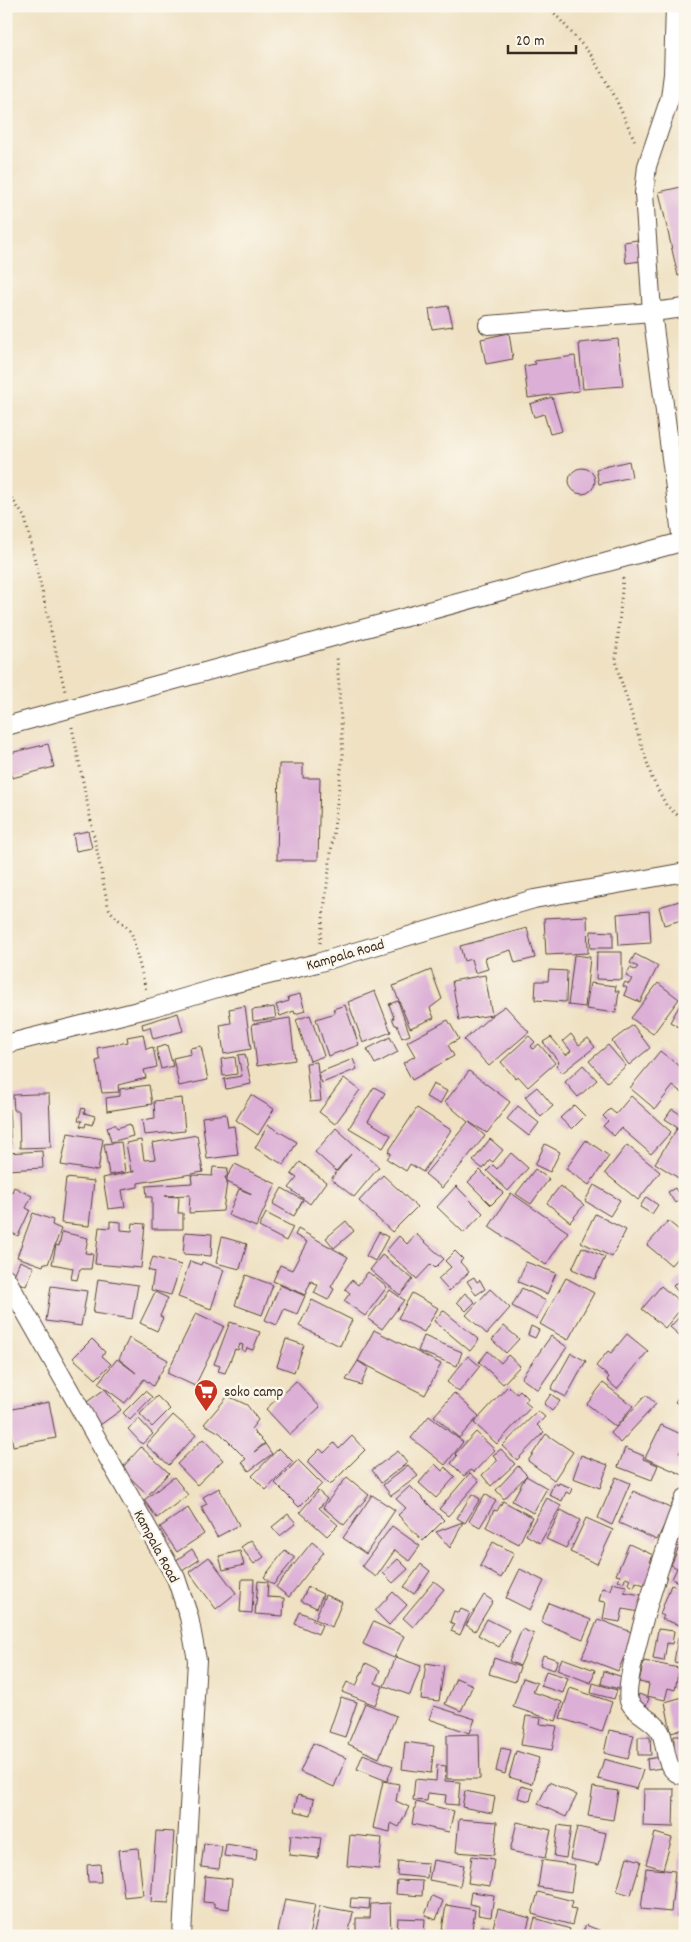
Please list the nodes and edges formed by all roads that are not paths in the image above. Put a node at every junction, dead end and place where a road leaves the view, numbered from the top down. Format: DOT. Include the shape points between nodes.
graph roads {
  1 [pos="675,6"];
  2 [pos="685,308"];
  3 [pos="652,312"];
  4 [pos="488,325"];
  5 [pos="683,541"];
  6 [pos="6,726"];
  7 [pos="685,872"];
  8 [pos="6,1044"];
  9 [pos="6,1278"];
  10 [pos="685,1498"];
  11 [pos="685,1776"];
  12 [pos="182,1936"];
  1 -- 3 [label="street" via="670,98 647,166 644,193"];
  2 -- 3 [label="street"];
  3 -- 4 [label="street"];
  3 -- 5 [label="street"];
  5 -- 6 [label="street"];
  7 -- 8 [label="street, Kampala Road" via="534,899 317,963"];
  9 -- 12 [label="street, Kampala Road" via="176,1578 190,1617 197,1660"];
  10 -- 11 [label="street" via="669,1535 628,1688 629,1701 660,1731 668,1765 674,1773"];
}
